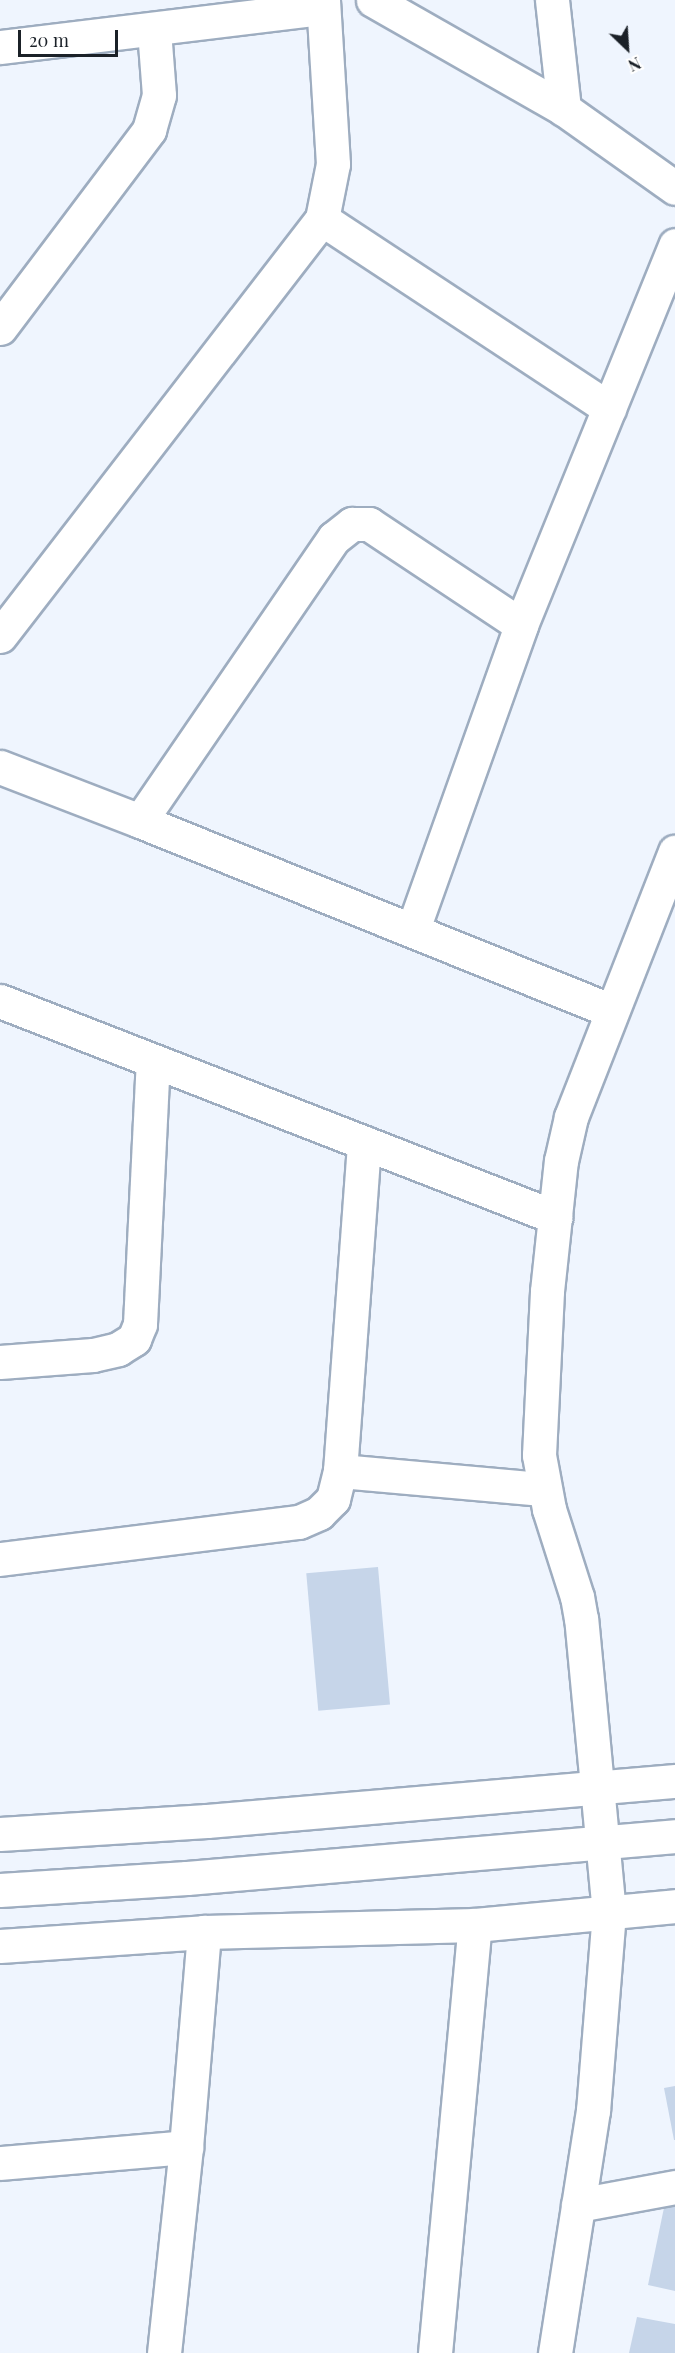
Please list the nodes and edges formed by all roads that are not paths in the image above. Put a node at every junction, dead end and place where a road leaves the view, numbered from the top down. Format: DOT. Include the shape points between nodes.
graph roads {
  1 [pos="373,0"];
  2 [pos="552,0"];
  3 [pos="323,4"];
  4 [pos="154,30"];
  5 [pos="0,47"];
  6 [pos="564,109"];
  7 [pos="675,188"];
  8 [pos="322,219"];
  9 [pos="675,245"];
  10 [pos="0,328"];
  11 [pos="609,408"];
  12 [pos="521,625"];
  13 [pos="0,636"];
  14 [pos="0,767"];
  15 [pos="140,820"];
  16 [pos="675,852"];
  17 [pos="412,929"];
  18 [pos="0,1001"];
  19 [pos="612,1011"];
  20 [pos="153,1062"];
  21 [pos="364,1143"];
  22 [pos="555,1217"];
  23 [pos="0,1362"];
  24 [pos="340,1471"];
  25 [pos="543,1489"];
  26 [pos="0,1559"];
  27 [pos="675,1781"];
  28 [pos="596,1788"];
  29 [pos="0,1834"];
  30 [pos="675,1836"];
  31 [pos="603,1841"];
  32 [pos="0,1890"];
  33 [pos="675,1906"];
  34 [pos="609,1913"];
  35 [pos="475,1925"];
  36 [pos="204,1932"];
  37 [pos="0,1946"];
  38 [pos="186,2148"];
  39 [pos="0,2163"];
  40 [pos="675,2187"];
  41 [pos="578,2205"];
  42 [pos="164,2353"];
  43 [pos="435,2353"];
  44 [pos="555,2353"];
  1 -- 6 [label="street"];
  2 -- 6 [label="street"];
  3 -- 4 [label="street"];
  3 -- 8 [label="street" via="333,164"];
  4 -- 5 [label="street"];
  4 -- 10 [label="street" via="159,95 149,130"];
  6 -- 7 [label="street"];
  8 -- 11 [label="street"];
  8 -- 13 [label="street"];
  9 -- 11 [label="street"];
  11 -- 12 [label="street"];
  12 -- 15 [label="street" via="369,524 352,524 334,538"];
  12 -- 17 [label="street"];
  14 -- 15 [label="street"];
  15 -- 17 [label="street"];
  16 -- 19 [label="street"];
  17 -- 19 [label="street"];
  18 -- 20 [label="street"];
  19 -- 22 [label="street" via="571,1117"];
  20 -- 21 [label="street"];
  20 -- 23 [label="street" via="140,1324 134,1339 118,1349 93,1355"];
  21 -- 22 [label="street"];
  21 -- 24 [label="street"];
  22 -- 25 [label="street" via="547,1291 539,1455"];
  24 -- 25 [label="street"];
  24 -- 26 [label="street" via="333,1499 319,1513 299,1522"];
  25 -- 28 [label="street" via="581,1619"];
  27 -- 28 [label="street"];
  28 -- 29 [label="street"];
  28 -- 31 [label="street"];
  30 -- 31 [label="street"];
  31 -- 32 [label="street" via="187,1878"];
  31 -- 34 [label="street"];
  33 -- 34 [label="street"];
  34 -- 35 [label="street"];
  34 -- 41 [label="street" via="593,2111"];
  35 -- 36 [label="street"];
  35 -- 43 [label="street"];
  36 -- 37 [label="street"];
  36 -- 38 [label="street"];
  38 -- 39 [label="street"];
  38 -- 42 [label="street"];
  40 -- 41 [label="street"];
  41 -- 44 [label="street"];
}
